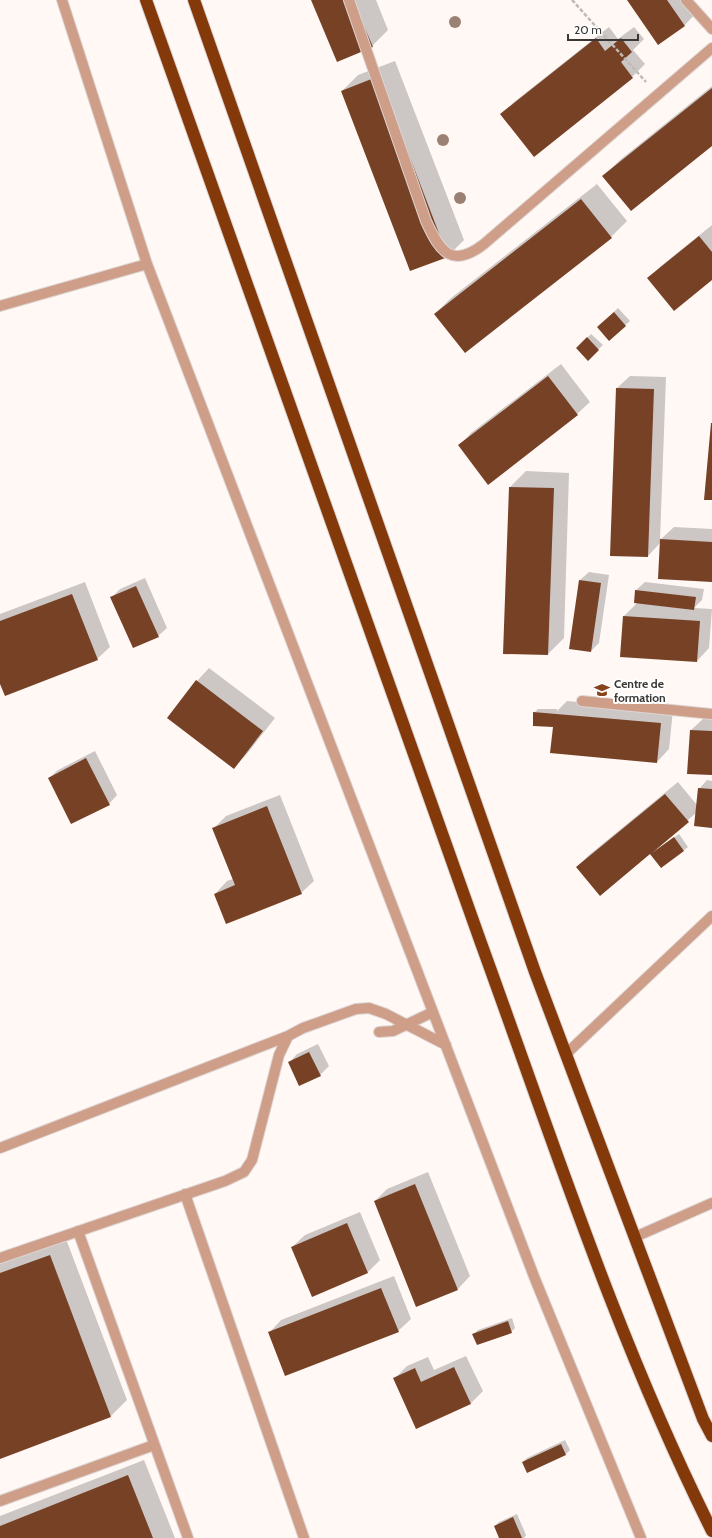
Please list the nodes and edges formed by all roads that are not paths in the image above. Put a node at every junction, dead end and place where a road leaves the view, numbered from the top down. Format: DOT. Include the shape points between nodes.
graph roads {
  1 [pos="62,0"];
  2 [pos="146,0"];
  3 [pos="194,0"];
  4 [pos="349,0"];
  5 [pos="686,0"];
  6 [pos="712,29"];
  7 [pos="712,48"];
  8 [pos="147,264"];
  9 [pos="0,306"];
  10 [pos="582,701"];
  11 [pos="712,714"];
  12 [pos="712,916"];
  13 [pos="433,1012"];
  14 [pos="406,1025"];
  15 [pos="379,1032"];
  16 [pos="288,1036"];
  17 [pos="446,1045"];
  18 [pos="566,1054"];
  19 [pos="0,1148"];
  20 [pos="185,1194"];
  21 [pos="712,1203"];
  22 [pos="78,1231"];
  23 [pos="635,1238"];
  24 [pos="0,1258"];
  25 [pos="712,1436"];
  26 [pos="154,1445"];
  27 [pos="0,1501"];
  28 [pos="712,1531"];
  29 [pos="188,1538"];
  30 [pos="304,1538"];
  31 [pos="641,1538"];
  1 -- 8 [label="street"];
  2 -- 28 [label="highway" via="419,772 616,1315"];
  3 -- 18 [label="highway" via="532,965"];
  4 -- 7 [label="street" via="426,221 440,249 452,255 462,255 479,248"];
  5 -- 6 [label="street"];
  8 -- 9 [label="street"];
  8 -- 13 [label="street"];
  10 -- 11 [label="street"];
  12 -- 18 [label="street"];
  13 -- 14 [label="street"];
  13 -- 17 [label="street"];
  14 -- 15 [label="street" via="393,1031"];
  14 -- 16 [label="street" via="369,1008 356,1009"];
  14 -- 17 [label="street"];
  16 -- 19 [label="street"];
  16 -- 20 [label="street" via="279,1055 252,1160 244,1172 226,1181"];
  17 -- 31 [label="street" via="536,1279"];
  18 -- 23 [label="highway"];
  20 -- 22 [label="street"];
  20 -- 30 [label="street"];
  21 -- 23 [label="street"];
  22 -- 24 [label="street"];
  22 -- 26 [label="street"];
  23 -- 25 [label="highway" via="703,1420"];
  26 -- 27 [label="street"];
  26 -- 29 [label="street"];
}
